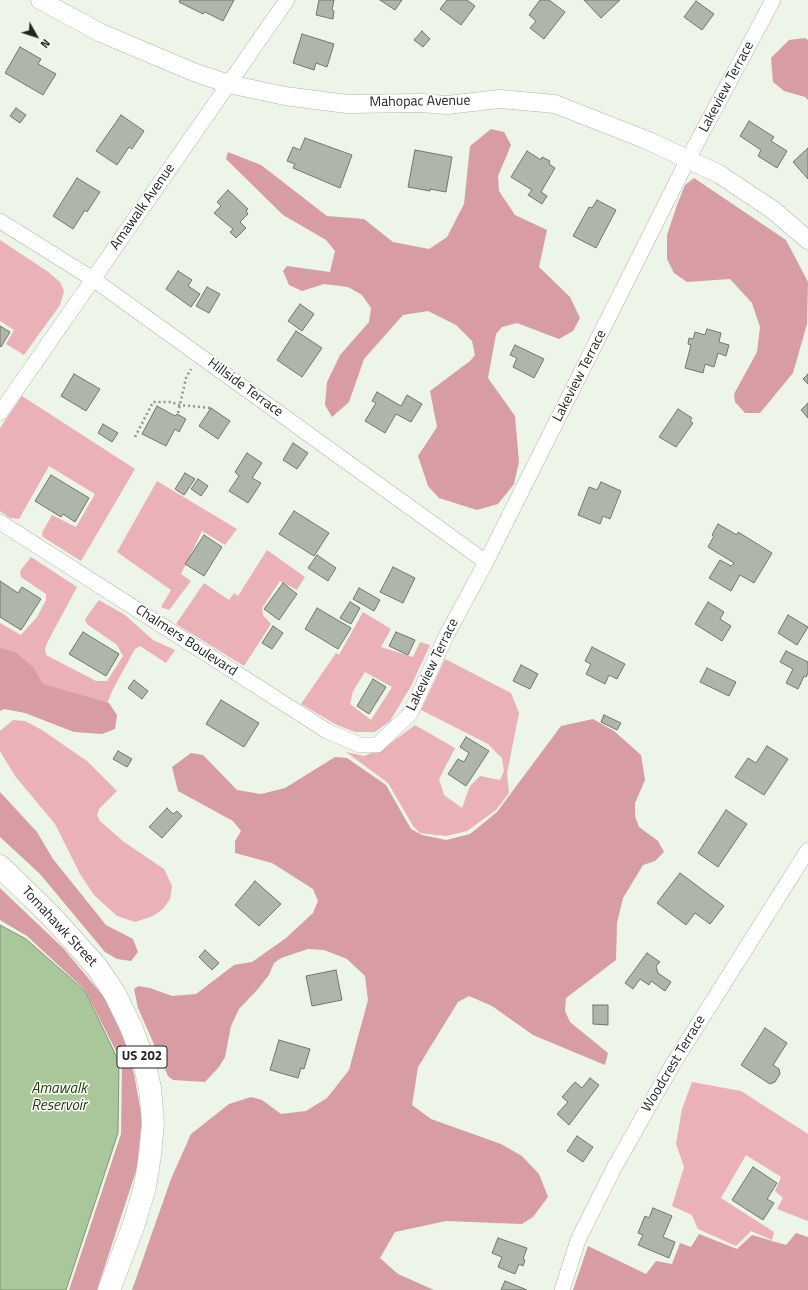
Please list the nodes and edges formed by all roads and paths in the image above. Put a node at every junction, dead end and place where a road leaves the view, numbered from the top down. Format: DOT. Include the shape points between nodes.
graph roads {
  1 [pos="40,0"];
  2 [pos="287,0"];
  3 [pos="773,0"];
  4 [pos="229,84"];
  5 [pos="688,159"];
  6 [pos="0,221"];
  7 [pos="808,240"];
  8 [pos="93,279"];
  9 [pos="199,355"];
  10 [pos="179,405"];
  11 [pos="211,408"];
  12 [pos="0,413"];
  13 [pos="178,413"];
  14 [pos="135,437"];
  15 [pos="0,522"];
  16 [pos="486,562"];
  17 [pos="378,745"];
  18 [pos="808,850"];
  19 [pos="0,866"];
  20 [pos="109,1290"];
  21 [pos="562,1290"];
  1 -- 4 [label="street, Mahopac Avenue" via="101,33 148,54"];
  2 -- 4 [label="street, Amawalk Avenue"];
  3 -- 5 [label="street, Lakeview Terrace"];
  4 -- 5 [label="street, Mahopac Avenue" via="285,96 347,104 447,105 500,98 555,104"];
  4 -- 8 [label="street, Amawalk Avenue"];
  5 -- 7 [label="street, Mahopac Avenue" via="719,174 773,210"];
  5 -- 16 [label="street, Lakeview Terrace"];
  6 -- 8 [label="street, Hillside Terrace"];
  8 -- 9 [label="street, Hillside Terrace"];
  8 -- 12 [label="street, Amawalk Avenue"];
  9 -- 10 [label="path" via="186,378"];
  9 -- 16 [label="street, Hillside Terrace"];
  10 -- 11 [label="path"];
  10 -- 13 [label="path"];
  10 -- 14 [label="path" via="153,402"];
  15 -- 17 [label="street, Chalmers Boulevard" via="327,731 360,745"];
  16 -- 17 [label="street, Lakeview Terrace" via="446,636 410,714"];
  18 -- 21 [label="street, Woodcrest Terrace" via="673,1064 626,1147 578,1240"];
  19 -- 20 [label="main road, Tomahawk Street / US 202" via="61,926 97,966 115,994 143,1058 150,1088 153,1123 150,1155 145,1187 134,1224"];
}
